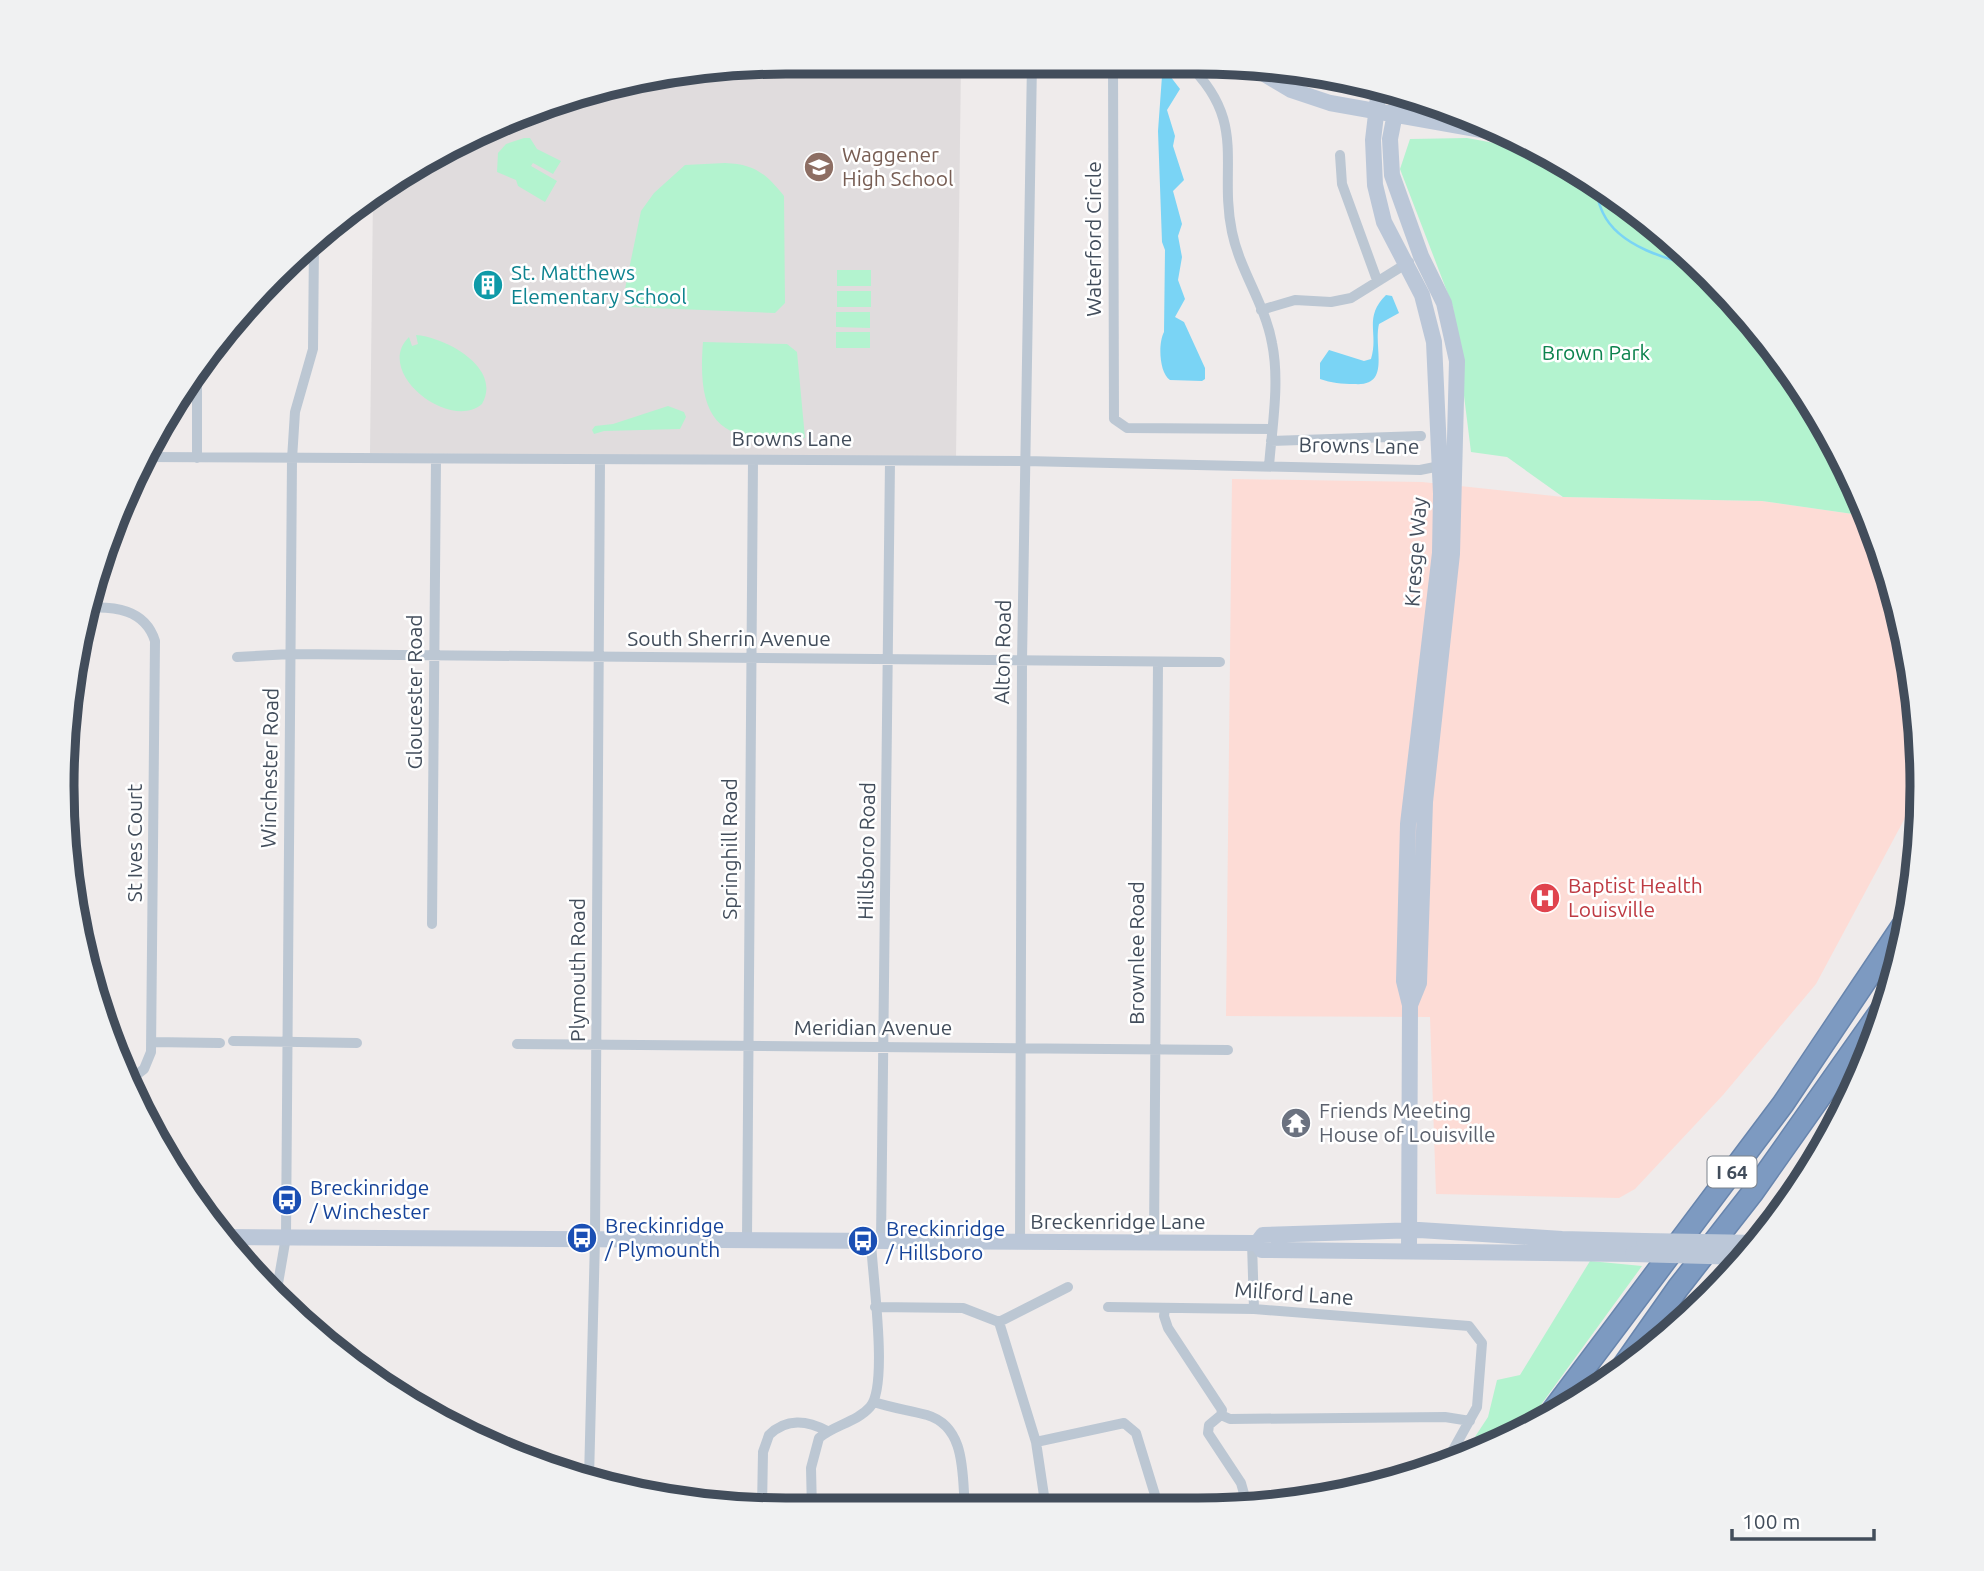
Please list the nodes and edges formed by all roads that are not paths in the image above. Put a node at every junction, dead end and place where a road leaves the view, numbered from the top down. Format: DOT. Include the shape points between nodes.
graph roads {
  1 [pos="1032,74"];
  2 [pos="1113,74"];
  3 [pos="1195,74"];
  4 [pos="1267,77"];
  5 [pos="1378,97"];
  6 [pos="1397,102"];
  7 [pos="1376,111"];
  8 [pos="1394,114"];
  9 [pos="1471,128"];
  10 [pos="1340,155"];
  11 [pos="314,252"];
  12 [pos="1413,260"];
  13 [pos="1377,280"];
  14 [pos="1261,310"];
  15 [pos="197,385"];
  16 [pos="1271,435"];
  17 [pos="1422,436"];
  18 [pos="154,457"];
  19 [pos="197,457"];
  20 [pos="292,458"];
  21 [pos="436,459"];
  22 [pos="600,460"];
  23 [pos="753,460"];
  24 [pos="890,461"];
  25 [pos="1025,461"];
  26 [pos="1269,466"];
  27 [pos="1440,466"];
  28 [pos="96,609"];
  29 [pos="291,654"];
  30 [pos="434,655"];
  31 [pos="237,657"];
  32 [pos="600,657"];
  33 [pos="751,658"];
  34 [pos="887,659"];
  35 [pos="1022,661"];
  36 [pos="1157,662"];
  37 [pos="1220,662"];
  38 [pos="432,924"];
  39 [pos="1893,939"];
  40 [pos="1410,1005"];
  41 [pos="1866,1031"];
  42 [pos="233,1041"];
  43 [pos="152,1042"];
  44 [pos="220,1042"];
  45 [pos="287,1042"];
  46 [pos="357,1043"];
  47 [pos="517,1044"];
  48 [pos="597,1045"];
  49 [pos="748,1047"];
  50 [pos="884,1048"];
  51 [pos="1020,1048"];
  52 [pos="1155,1051"];
  53 [pos="1228,1051"];
  54 [pos="136,1075"];
  55 [pos="1409,1231"];
  56 [pos="236,1237"];
  57 [pos="286,1237"];
  58 [pos="595,1239"];
  59 [pos="747,1239"];
  60 [pos="876,1241"];
  61 [pos="1020,1242"];
  62 [pos="1154,1243"];
  63 [pos="1255,1243"];
  64 [pos="1743,1243"];
  65 [pos="1638,1247"];
  66 [pos="1409,1250"];
  67 [pos="1733,1256"];
  68 [pos="278,1285"];
  69 [pos="1068,1287"];
  70 [pos="875,1307"];
  71 [pos="1108,1307"];
  72 [pos="1166,1308"];
  73 [pos="1254,1309"];
  74 [pos="999,1322"];
  75 [pos="1637,1346"];
  76 [pos="1563,1397"];
  77 [pos="874,1402"];
  78 [pos="1221,1415"];
  79 [pos="1470,1421"];
  80 [pos="827,1431"];
  81 [pos="1036,1442"];
  82 [pos="1454,1450"];
  83 [pos="589,1470"];
  84 [pos="762,1496"];
  85 [pos="1245,1496"];
  86 [pos="811,1497"];
  87 [pos="964,1497"];
  88 [pos="1044,1497"];
  89 [pos="1156,1497"];
  1 -- 25 [label="street, Alton Road"];
  2 -- 16 [label="street, Waterford Circle" via="1113,415 1127,428"];
  3 -- 14 [label="street" via="1228,130 1230,223"];
  4 -- 7 [label="street" via="1309,97"];
  5 -- 7 [label="street, Kresge Way"];
  6 -- 8 [label="street, Kresge Way"];
  7 -- 8 [label="street"];
  7 -- 12 [label="street, Kresge Way" via="1377,198 1384,222"];
  8 -- 9 [label="street"];
  8 -- 12 [label="street, Kresge Way" via="1392,175"];
  10 -- 13 [label="street" via="1342,184"];
  11 -- 20 [label="street, Winchester Road" via="313,349 295,412"];
  12 -- 13 [label="street"];
  12 -- 27 [label="street, Kresge Way" via="1434,342"];
  12 -- 40 [label="street, Kresge Way" via="1444,303 1457,361 1452,554 1425,802 1419,983"];
  13 -- 14 [label="street" via="1351,298 1295,300"];
  14 -- 16 [label="street" via="1273,348"];
  15 -- 19 [label="street"];
  16 -- 17 [label="street"];
  16 -- 26 [label="street"];
  18 -- 19 [label="street, Browns Lane"];
  19 -- 20 [label="street, Browns Lane"];
  20 -- 21 [label="street, Browns Lane"];
  20 -- 29 [label="street, Winchester Road"];
  21 -- 22 [label="street, Browns Lane"];
  21 -- 30 [label="street, Gloucester Road"];
  22 -- 23 [label="street, Browns Lane"];
  22 -- 32 [label="street, Plymouth Road"];
  23 -- 24 [label="street, Browns Lane"];
  23 -- 33 [label="street, Springhill Road"];
  24 -- 25 [label="street, Browns Lane"];
  24 -- 34 [label="street, Hillsboro Road"];
  25 -- 26 [label="street, Browns Lane"];
  25 -- 35 [label="street, Alton Road"];
  26 -- 27 [label="street, Browns Lane" via="1420,470"];
  27 -- 40 [label="street, Kresge Way" via="1440,553 1408,824 1404,982"];
  28 -- 43 [label="street, St Ives Court" via="124,610 143,620 155,641"];
  29 -- 30 [label="street, South Sherrin Avenue"];
  29 -- 31 [label="street, South Sherrin Avenue"];
  29 -- 45 [label="street, Winchester Road"];
  30 -- 32 [label="street, South Sherrin Avenue"];
  30 -- 38 [label="street, Gloucester Road"];
  32 -- 33 [label="street, South Sherrin Avenue"];
  32 -- 48 [label="street, Plymouth Road"];
  33 -- 34 [label="street, South Sherrin Avenue"];
  33 -- 49 [label="street, Springhill Road"];
  34 -- 35 [label="street, South Sherrin Avenue"];
  34 -- 50 [label="street, Hillsboro Road"];
  35 -- 36 [label="street, South Sherrin Avenue"];
  35 -- 51 [label="street, Alton Road"];
  36 -- 37 [label="street, South Sherrin Avenue"];
  36 -- 52 [label="street, Brownlee Road"];
  39 -- 76 [label="highway, I 64" via="1783,1104"];
  40 -- 55 [label="street, Kresge Way"];
  41 -- 75 [label="highway, I 64"];
  42 -- 45 [label="street"];
  43 -- 44 [label="street"];
  43 -- 54 [label="street, St Ives Court" via="144,1069"];
  45 -- 46 [label="street"];
  45 -- 57 [label="street, Winchester Road"];
  47 -- 48 [label="street, Meridian Avenue"];
  48 -- 49 [label="street, Meridian Avenue"];
  48 -- 58 [label="street, Plymouth Road"];
  49 -- 50 [label="street, Meridian Avenue"];
  49 -- 59 [label="street, Springhill Road"];
  50 -- 51 [label="street, Meridian Avenue"];
  50 -- 60 [label="street, Hillsboro Road"];
  51 -- 52 [label="street, Meridian Avenue"];
  51 -- 61 [label="street, Alton Road"];
  52 -- 53 [label="street, Meridian Avenue"];
  52 -- 62 [label="street, Brownlee Road"];
  55 -- 63 [label="street, Breckenridge Lane" via="1264,1235"];
  55 -- 65 [label="street, Breckenridge Lane"];
  55 -- 66 [label="street, Kresge Way"];
  56 -- 57 [label="street, Breckenridge Lane"];
  57 -- 58 [label="street, Breckenridge Lane"];
  57 -- 68 [label="street, Winchester Road"];
  58 -- 59 [label="street, Breckenridge Lane"];
  58 -- 83 [label="street, Plymouth Road"];
  59 -- 60 [label="street, Breckenridge Lane"];
  60 -- 61 [label="street, Breckenridge Lane"];
  60 -- 70 [label="street, Hillsboro Road"];
  61 -- 62 [label="street, Breckenridge Lane"];
  62 -- 63 [label="street, Breckenridge Lane"];
  63 -- 66 [label="street, Breckenridge Lane" via="1262,1250"];
  63 -- 73 [label="street"];
  64 -- 65 [label="street, Breckenridge Lane, bridge"];
  65 -- 66 [label="street, Breckenridge Lane"];
  65 -- 67 [label="street, Breckenridge Lane, bridge"];
  69 -- 74 [label="street"];
  70 -- 74 [label="street" via="963,1308"];
  70 -- 77 [label="street, Hillsboro Road" via="879,1368"];
  71 -- 72 [label="street, Milford Lane"];
  72 -- 73 [label="street, Milford Lane"];
  72 -- 78 [label="street" via="1165,1321 1219,1404"];
  73 -- 79 [label="street, Milford Lane" via="1463,1324 1475,1331 1482,1348 1477,1407"];
  74 -- 81 [label="street"];
  77 -- 80 [label="street"];
  77 -- 87 [label="street" via="927,1415 950,1431 961,1460"];
  78 -- 79 [label="street" via="1230,1419 1445,1417"];
  78 -- 85 [label="street" via="1209,1425 1208,1433"];
  79 -- 82 [label="street"];
  80 -- 84 [label="street" via="813,1423 793,1422 769,1434 763,1451"];
  80 -- 86 [label="street" via="812,1456"];
  81 -- 88 [label="street"];
  81 -- 89 [label="street" via="1124,1423 1136,1433"];
}
